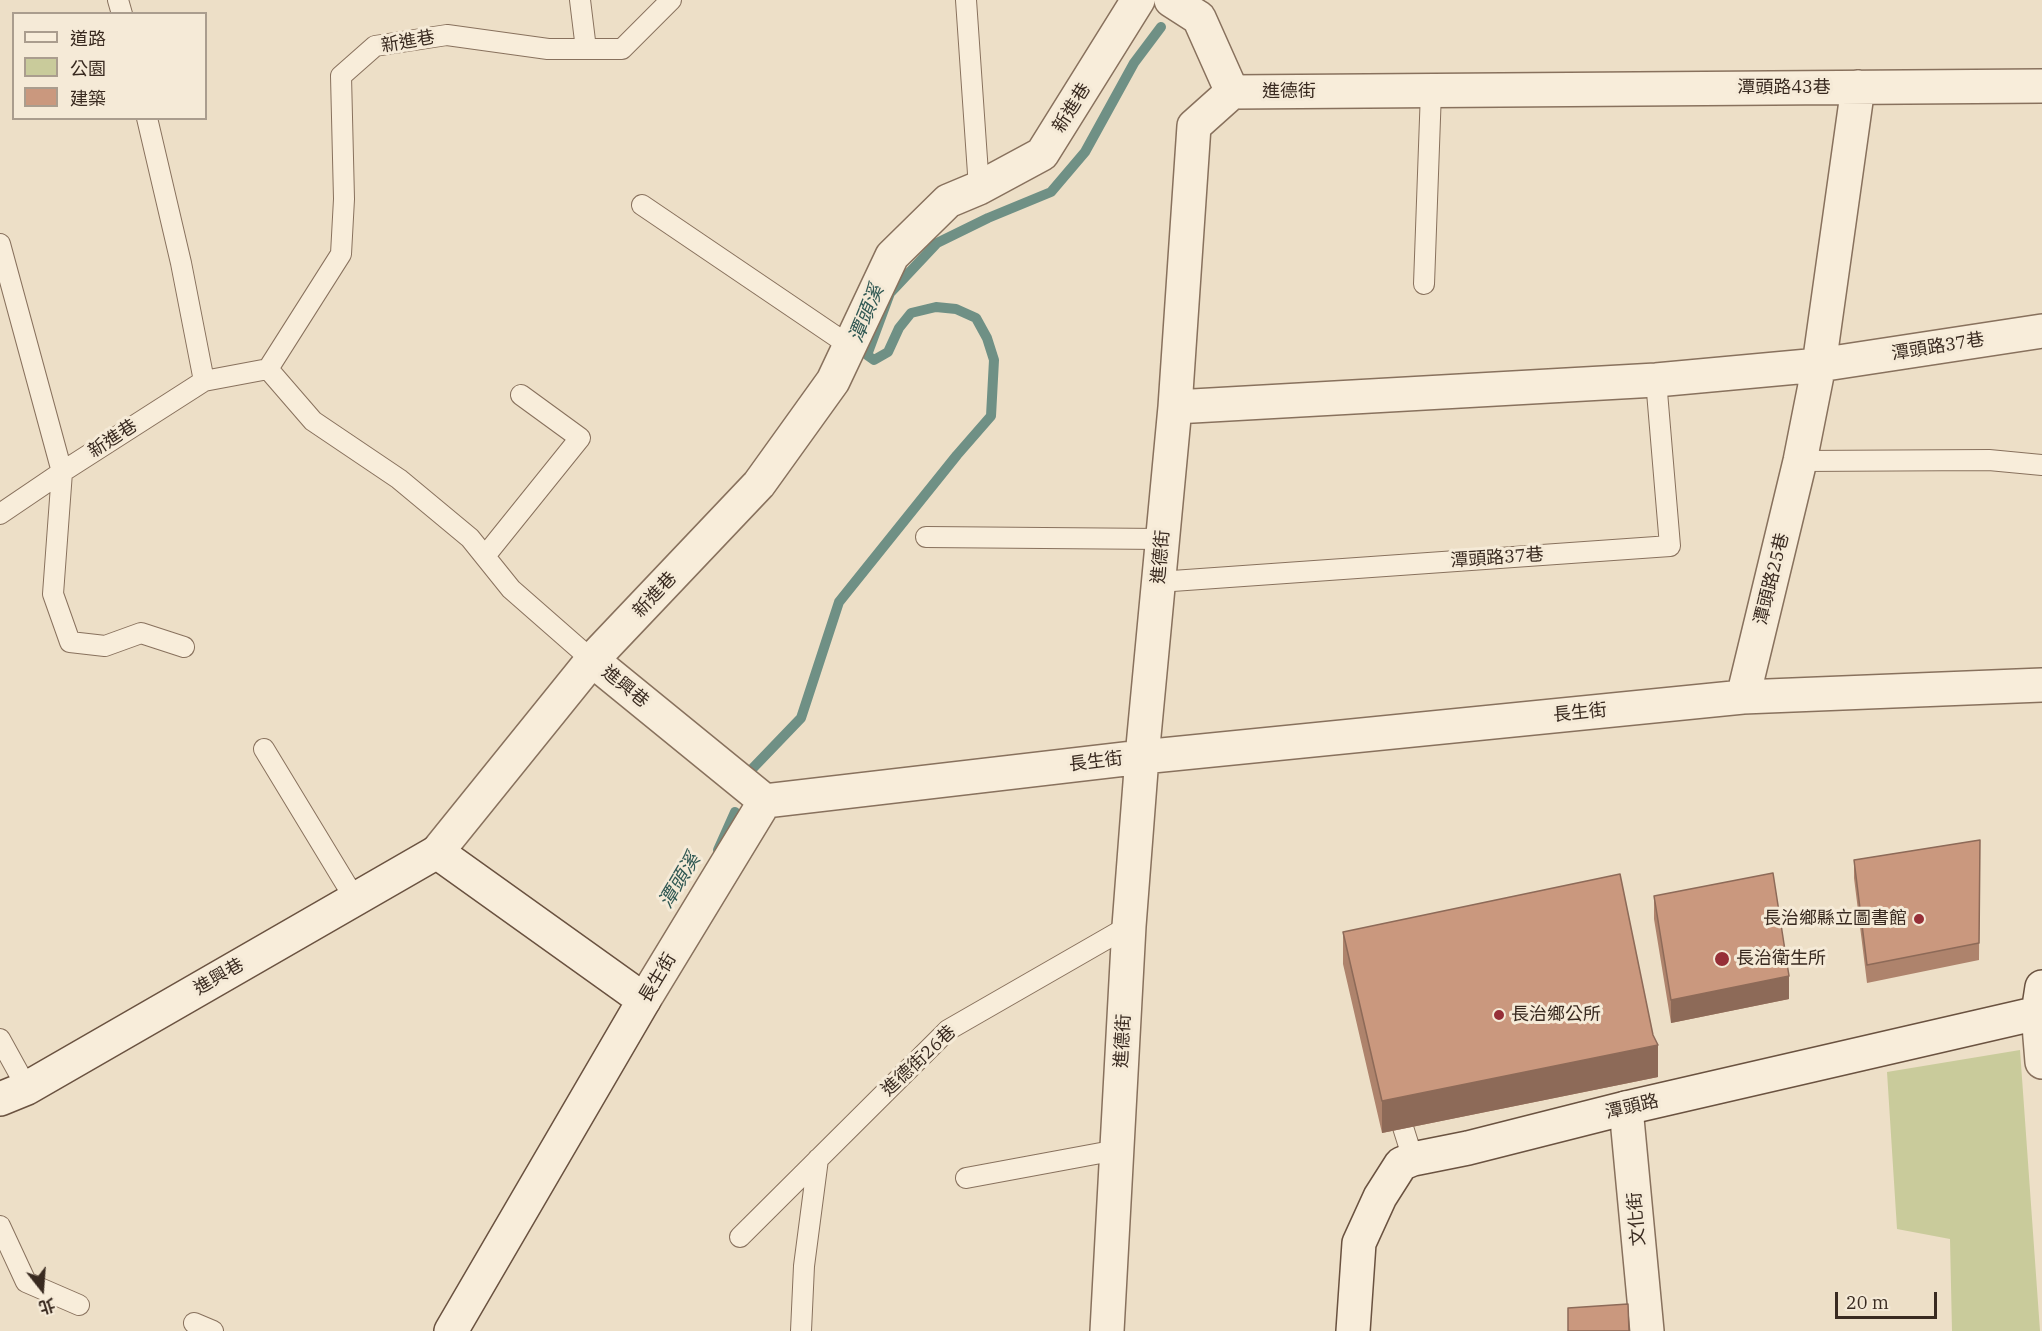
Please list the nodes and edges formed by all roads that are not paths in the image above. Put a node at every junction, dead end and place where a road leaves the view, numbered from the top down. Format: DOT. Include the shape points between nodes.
graph roads {
  1 [pos="580,0"];
  2 [pos="672,0"];
  3 [pos="966,0"];
  4 [pos="1138,0"];
  5 [pos="1172,0"];
  6 [pos="586,49"];
  7 [pos="2042,86"];
  8 [pos="1858,87"];
  9 [pos="1526,90"];
  10 [pos="1431,91"];
  11 [pos="1232,92"];
  12 [pos="147,120"];
  13 [pos="979,188"];
  14 [pos="642,205"];
  15 [pos="0,244"];
  16 [pos="1424,284"];
  17 [pos="2042,332"];
  18 [pos="850,346"];
  19 [pos="1819,365"];
  20 [pos="268,369"];
  21 [pos="1656,380"];
  22 [pos="204,381"];
  23 [pos="521,395"];
  24 [pos="1175,407"];
  25 [pos="1800,461"];
  26 [pos="2042,465"];
  27 [pos="62,472"];
  28 [pos="0,514"];
  29 [pos="926,537"];
  30 [pos="1162,539"];
  31 [pos="485,556"];
  32 [pos="1158,582"];
  33 [pos="184,647"];
  34 [pos="592,660"];
  35 [pos="2042,685"];
  36 [pos="1743,697"];
  37 [pos="264,749"];
  38 [pos="1142,757"];
  39 [pos="765,801"];
  40 [pos="436,852"];
  41 [pos="355,899"];
  42 [pos="1130,926"];
  43 [pos="644,1000"];
  44 [pos="2040,1000"];
  45 [pos="0,1039"];
  46 [pos="2042,1062"];
  47 [pos="1392,1091"];
  48 [pos="14,1093"];
  49 [pos="1626,1108"];
  50 [pos="1117,1150"];
  51 [pos="818,1159"];
  52 [pos="1413,1159"];
  53 [pos="966,1178"];
  54 [pos="0,1226"];
  55 [pos="740,1237"];
  56 [pos="80,1305"];
  57 [pos="194,1323"];
  58 [pos="213,1331"];
  59 [pos="451,1331"];
  60 [pos="801,1331"];
  61 [pos="1107,1331"];
  62 [pos="1353,1331"];
  63 [pos="1647,1331"];
  1 -- 6 [label="lane"];
  2 -- 6 [label="lane, 新進巷" via="622,49"];
  3 -- 13 [label="lane"];
  4 -- 13 [label="street, 新進巷" via="1042,154"];
  5 -- 11 [label="street" via="1199,18"];
  6 -- 20 [label="lane, 新進巷" via="548,49 447,35 375,46 341,76 345,200 341,254"];
  7 -- 8 [label="street, 潭頭路43巷"];
  8 -- 9 [label="street, 潭頭路43巷"];
  8 -- 19 [label="street, 潭頭路25巷"];
  9 -- 10 [label="street, 進德街"];
  10 -- 11 [label="street, 進德街"];
  10 -- 16 [label="lane"];
  11 -- 24 [label="street, 進德街" via="1194,126"];
  12 -- 22 [label="lane"];
  13 -- 18 [label="street, 新進巷" via="948,201 892,256"];
  14 -- 18 [label="lane"];
  15 -- 27 [label="lane"];
  17 -- 19 [label="street, 潭頭路37巷"];
  18 -- 34 [label="street, 新進巷" via="833,381 759,484"];
  19 -- 21 [label="street, 潭頭路37巷"];
  19 -- 25 [label="street, 潭頭路25巷"];
  20 -- 22 [label="lane, 新進巷"];
  20 -- 31 [label="lane" via="313,421 399,479 471,538"];
  21 -- 24 [label="street, 潭頭路37巷"];
  21 -- 32 [label="lane, 潭頭路37巷" via="1670,546"];
  22 -- 27 [label="lane, 新進巷"];
  23 -- 31 [label="lane" via="580,438"];
  24 -- 30 [label="street, 進德街"];
  25 -- 26 [label="lane" via="1989,460"];
  25 -- 36 [label="street, 潭頭路25巷"];
  27 -- 28 [label="lane, 新進巷"];
  27 -- 33 [label="lane" via="53,594 70,642 105,646 141,633"];
  29 -- 30 [label="lane"];
  30 -- 32 [label="street, 進德街"];
  31 -- 34 [label="lane" via="511,589"];
  32 -- 38 [label="street, 進德街"];
  34 -- 39 [label="street, 進興巷"];
  34 -- 40 [label="street, 進興巷"];
  35 -- 36 [label="street, 長生街"];
  36 -- 38 [label="street, 長生街"];
  37 -- 41 [label="lane"];
  38 -- 39 [label="street, 長生街"];
  38 -- 42 [label="street, 進德街"];
  39 -- 43 [label="street, 長生街"];
  40 -- 41 [label="street, 進興巷"];
  40 -- 43 [label="street"];
  41 -- 48 [label="street, 進興巷"];
  42 -- 50 [label="street, 進德街"];
  42 -- 51 [label="lane, 進德街26巷" via="948,1030"];
  43 -- 59 [label="street, 長生街"];
  44 -- 46 [label="street, 潭頭路"];
  44 -- 49 [label="street, 潭頭路"];
  45 -- 48 [label="lane"];
  47 -- 52 [label="lane"];
  49 -- 52 [label="street, 潭頭路"];
  49 -- 63 [label="street, 文化街"];
  50 -- 53 [label="lane"];
  50 -- 61 [label="street, 進德街"];
  51 -- 55 [label="lane, 進德街26巷"];
  51 -- 60 [label="lane" via="804,1266"];
  52 -- 62 [label="street" via="1401,1164 1380,1197 1359,1243"];
  54 -- 56 [label="lane" via="26,1282"];
  57 -- 58 [label="lane"];
}
